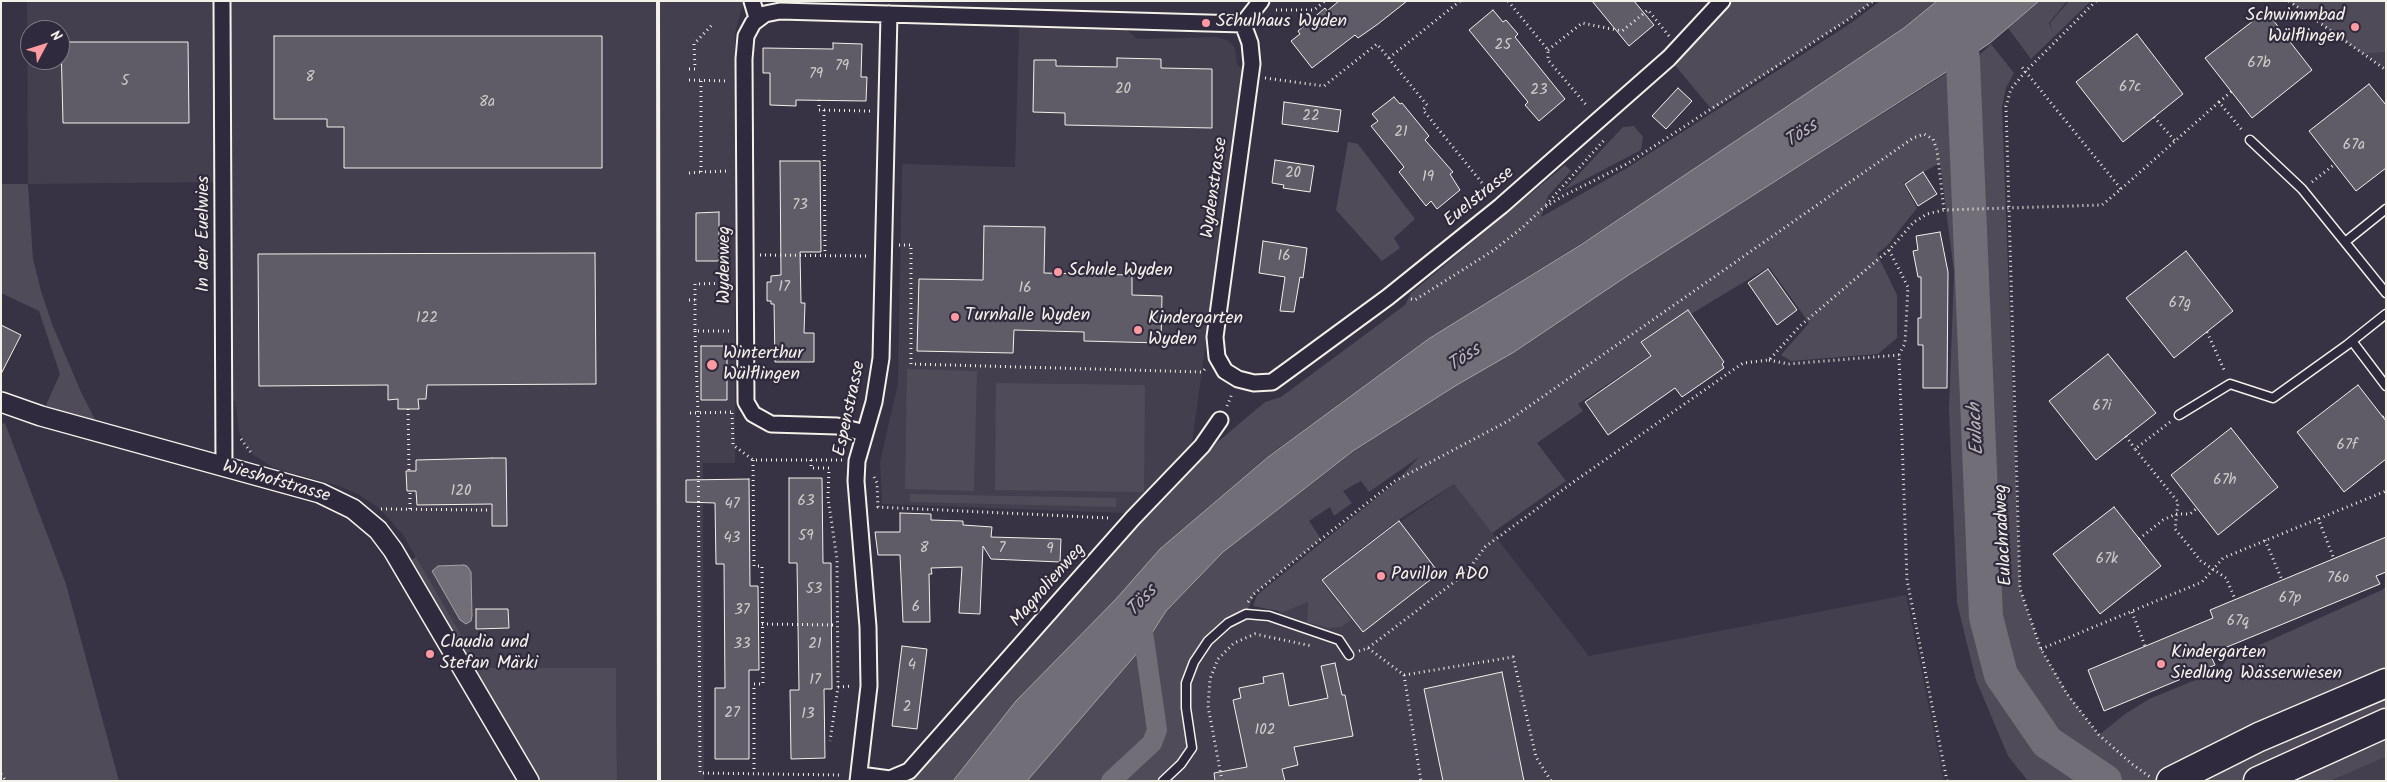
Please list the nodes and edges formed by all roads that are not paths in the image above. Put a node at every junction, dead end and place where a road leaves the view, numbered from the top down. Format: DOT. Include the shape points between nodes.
graph roads {
  1 [pos="222,1"];
  2 [pos="752,1"];
  3 [pos="1261,1"];
  4 [pos="1722,1"];
  5 [pos="909,8"];
  6 [pos="889,14"];
  7 [pos="757,18"];
  8 [pos="1243,24"];
  9 [pos="2250,140"];
  10 [pos="2386,209"];
  11 [pos="2344,242"];
  12 [pos="2386,293"];
  13 [pos="2386,314"];
  14 [pos="2352,341"];
  15 [pos="1238,379"];
  16 [pos="2386,386"];
  17 [pos="1,402"];
  18 [pos="2179,415"];
  19 [pos="1220,420"];
  20 [pos="865,433"];
  21 [pos="224,468"];
  22 [pos="1349,655"];
  23 [pos="2386,683"];
  24 [pos="2386,722"];
  25 [pos="859,778"];
  26 [pos="2169,779"];
  27 [pos="529,781"];
  28 [pos="1163,781"];
  29 [pos="2258,781"];
  1 -- 21 [label="street, In der Euelwies"];
  2 -- 7 [label="street"];
  3 -- 8 [label="street"];
  4 -- 15 [label="street, Euelstrasse" via="1679,48 1599,121 1501,206 1388,297 1272,382 1254,383"];
  5 -- 6 [label="street"];
  5 -- 8 [label="street"];
  6 -- 7 [label="street" via="780,11"];
  6 -- 20 [label="street, Espenstrasse" via="881,358 879,382"];
  7 -- 20 [label="street, Wydenweg" via="746,36 744,81 745,395 753,414 764,422 778,426 837,426"];
  8 -- 15 [label="street, Wydenstrasse" via="1250,43 1252,64 1215,337 1217,357 1225,371"];
  9 -- 11 [label="lane" via="2302,189"];
  10 -- 11 [label="lane"];
  11 -- 12 [label="lane"];
  13 -- 14 [label="lane"];
  14 -- 16 [label="lane"];
  14 -- 18 [label="lane" via="2273,398 2230,384"];
  17 -- 21 [label="street, Wieshofstrasse"];
  19 -- 25 [label="street, Magnolienweg" via="1202,446 1133,518 909,771 890,779"];
  20 -- 25 [label="street, Espenstrasse" via="857,461 856,505 868,627 869,686"];
  21 -- 27 [label="street, Wieshofstrasse" via="325,495 353,509 372,524 393,550"];
  22 -- 28 [label="lane" via="1339,640 1269,616 1246,614 1228,623 1194,662 1186,683 1192,748"];
  23 -- 26 [label="highway"];
  24 -- 29 [label="highway"];
}
